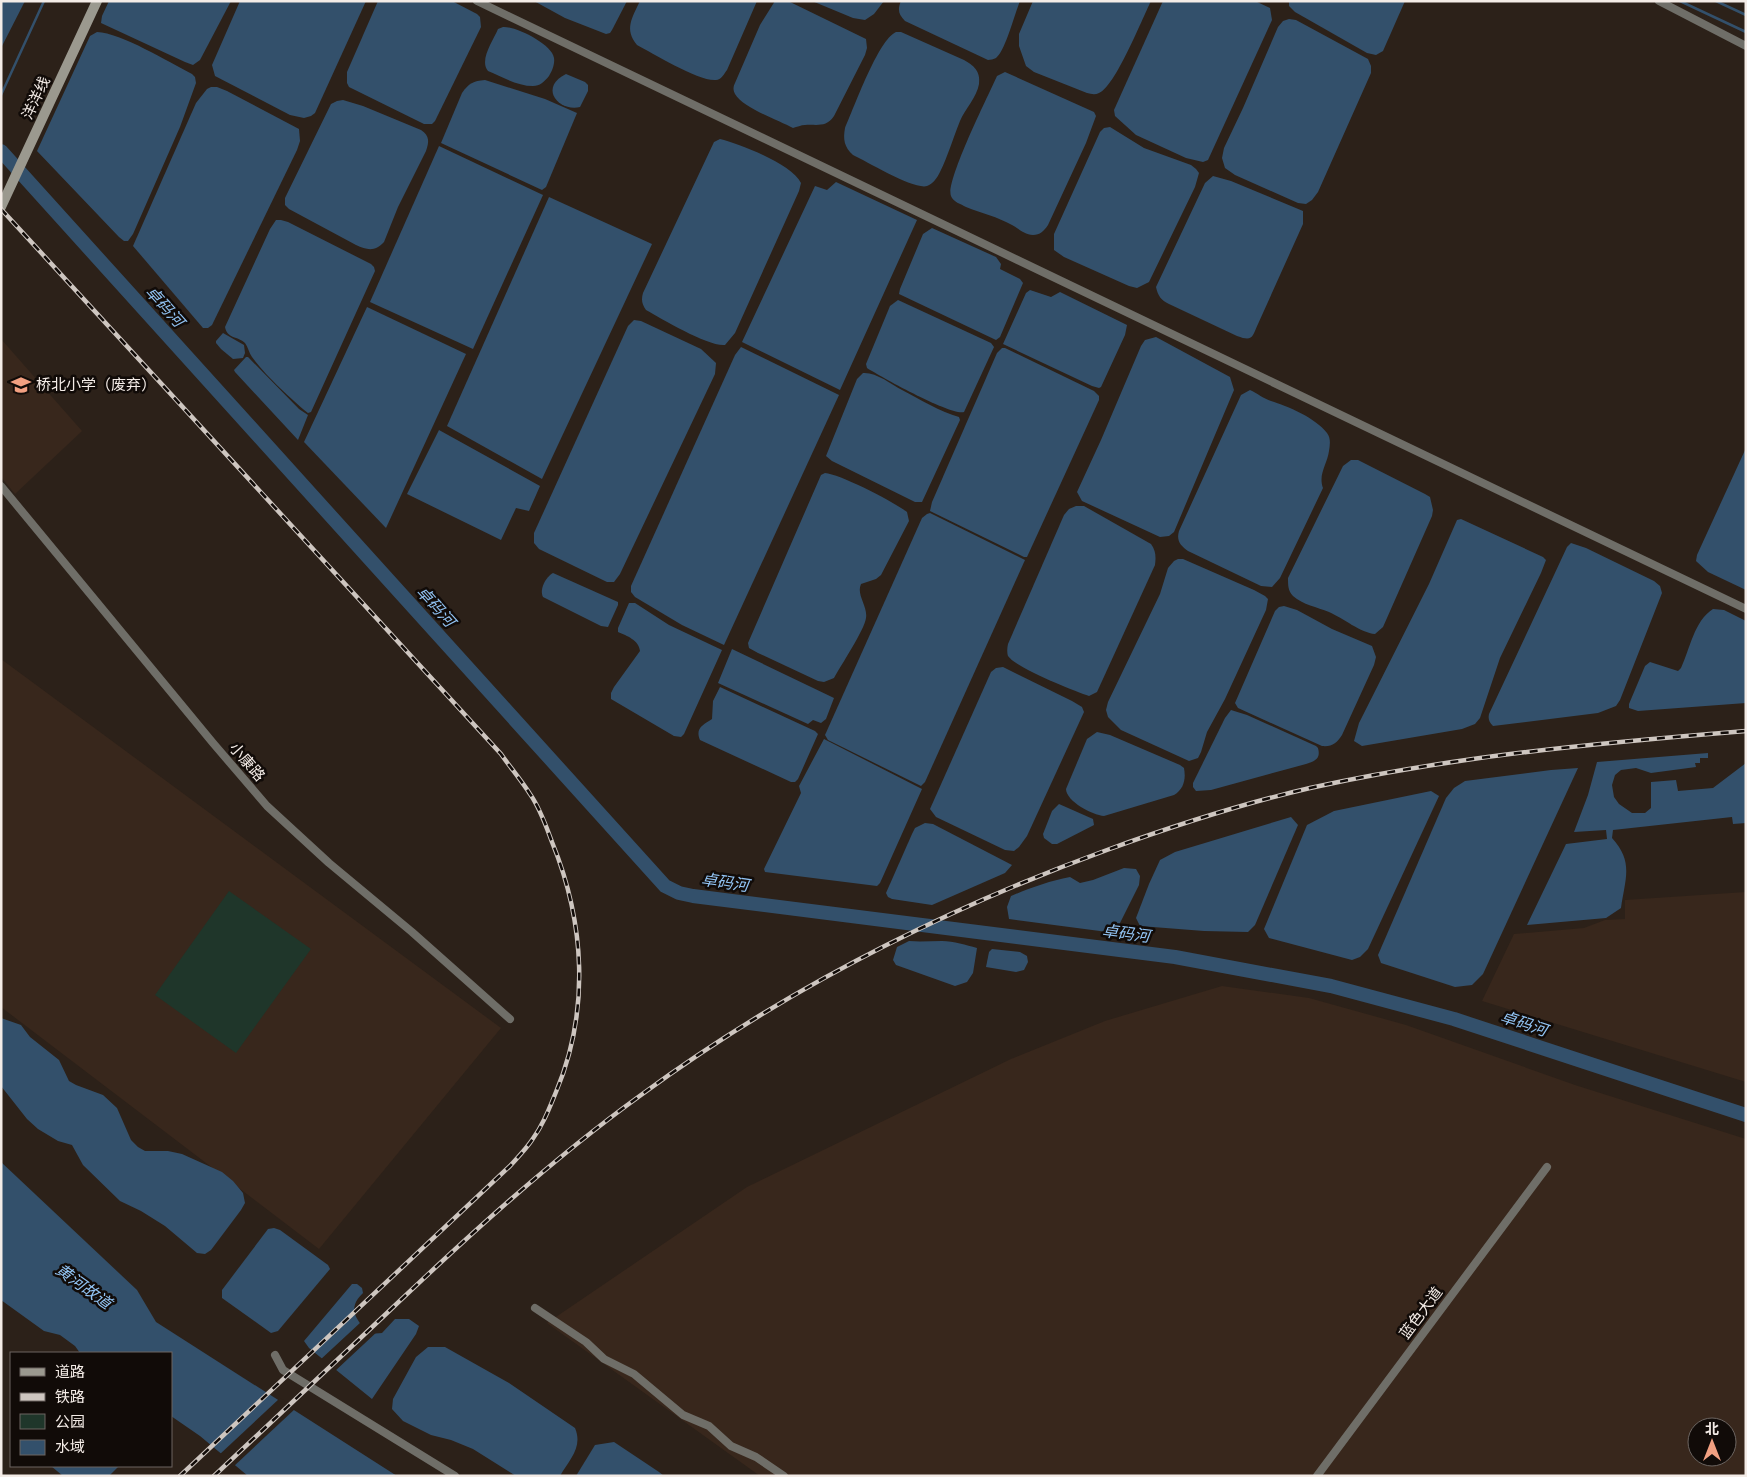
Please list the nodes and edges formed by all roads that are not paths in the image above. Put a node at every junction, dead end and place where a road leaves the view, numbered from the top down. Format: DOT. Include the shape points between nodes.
graph roads {
  1 [pos="97,1"];
  2 [pos="477,1"];
  3 [pos="1659,1"];
  4 [pos="1746,46"];
  5 [pos="1,207"];
  6 [pos="1,486"];
  7 [pos="1746,609"];
  8 [pos="510,1019"];
  9 [pos="1547,1167"];
  10 [pos="536,1308"];
  11 [pos="275,1355"];
  12 [pos="455,1476"];
  13 [pos="784,1476"];
  14 [pos="1317,1476"];
  1 -- 5 [label="main road, 洋洋线"];
  2 -- 7 [label="street"];
  3 -- 4 [label="street"];
  6 -- 8 [label="street, 小康路" via="267,806"];
  9 -- 14 [label="street, 蓝色大道"];
  10 -- 13 [label="street" via="586,1342 604,1359 634,1374 682,1415 709,1426 731,1446"];
  11 -- 12 [label="street" via="283,1370"];
}
